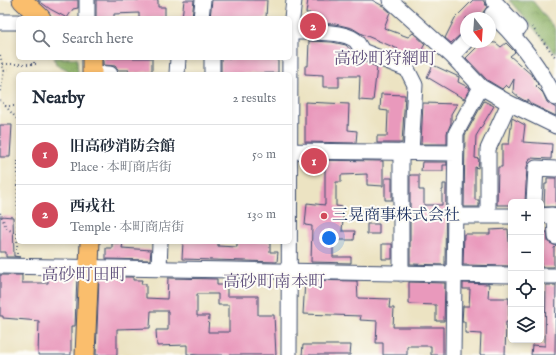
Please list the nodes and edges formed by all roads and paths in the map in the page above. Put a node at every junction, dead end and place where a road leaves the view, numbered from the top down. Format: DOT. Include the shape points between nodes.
graph roads {
  1 [pos="22,0"];
  2 [pos="87,0"];
  3 [pos="203,0"];
  4 [pos="294,0"];
  5 [pos="390,0"];
  6 [pos="493,9"];
  7 [pos="39,16"];
  8 [pos="87,16"];
  9 [pos="201,16"];
  10 [pos="292,18"];
  11 [pos="0,22"];
  12 [pos="16,22"];
  13 [pos="292,35"];
  14 [pos="460,47"];
  15 [pos="0,55"];
  16 [pos="452,56"];
  17 [pos="34,60"];
  18 [pos="178,60"];
  19 [pos="212,60"];
  20 [pos="290,60"];
  21 [pos="2,64"];
  22 [pos="34,64"];
  23 [pos="37,64"];
  24 [pos="11,70"];
  25 [pos="4,71"];
  26 [pos="177,72"];
  27 [pos="212,72"];
  28 [pos="290,72"];
  29 [pos="556,76"];
  30 [pos="481,87"];
  31 [pos="0,94"];
  32 [pos="555,98"];
  33 [pos="0,100"];
  34 [pos="509,103"];
  35 [pos="5,106"];
  36 [pos="16,106"];
  37 [pos="16,118"];
  38 [pos="541,119"];
  39 [pos="556,126"];
  40 [pos="292,151"];
  41 [pos="406,152"];
  42 [pos="456,153"];
  43 [pos="556,169"];
  44 [pos="534,199"];
  45 [pos="0,213"];
  46 [pos="488,215"];
  47 [pos="455,216"];
  48 [pos="508,216"];
  49 [pos="551,218"];
  50 [pos="16,235"];
  51 [pos="556,237"];
  52 [pos="17,244"];
  53 [pos="90,244"];
  54 [pos="160,244"];
  55 [pos="290,244"];
  56 [pos="0,266"];
  57 [pos="17,267"];
  58 [pos="89,269"];
  59 [pos="159,269"];
  60 [pos="290,272"];
  61 [pos="401,274"];
  62 [pos="454,275"];
  63 [pos="508,275"];
  64 [pos="544,276"];
  65 [pos="556,276"];
  66 [pos="85,355"];
  67 [pos="289,355"];
  68 [pos="453,355"];
  1 -- 7 [label="main road"];
  2 -- 8 [label="street"];
  3 -- 9 [label="street"];
  4 -- 10 [label="street"];
  5 -- 16 [label="street"];
  6 -- 29 [label="street" via="527,37"];
  6 -- 32 [label="street" via="545,77"];
  11 -- 12 [label="street"];
  13 -- 41 [label="street" via="327,33 347,36 357,42 362,51 407,69 415,85"];
  14 -- 16 [label="street"];
  15 -- 21 [label="path"];
  16 -- 30 [label="street"];
  17 -- 22 [label="path"];
  18 -- 26 [label="street"];
  19 -- 27 [label="street"];
  20 -- 28 [label="street"];
  21 -- 22 [label="path"];
  21 -- 25 [label="path"];
  22 -- 23 [label="path"];
  24 -- 25 [label="path"];
  25 -- 31 [label="path"];
  30 -- 34 [label="street"];
  30 -- 42 [label="street" via="456,133"];
  32 -- 38 [label="street"];
  33 -- 35 [label="path"];
  34 -- 38 [label="street"];
  34 -- 46 [label="street" via="488,149"];
  35 -- 36 [label="path"];
  35 -- 37 [label="path"];
  38 -- 39 [label="street"];
  40 -- 41 [label="street"];
  41 -- 42 [label="street"];
  41 -- 61 [label="street"];
  42 -- 47 [label="street"];
  43 -- 44 [label="street" via="536,168"];
  45 -- 50 [label="path" via="6,227"];
  46 -- 47 [label="street"];
  46 -- 48 [label="street"];
  47 -- 62 [label="street"];
  49 -- 51 [label="street"];
  52 -- 57 [label="path"];
  53 -- 58 [label="main road"];
  54 -- 59 [label="street"];
  55 -- 60 [label="street"];
  56 -- 57 [label="street"];
  57 -- 58 [label="street"];
  58 -- 59 [label="street"];
  58 -- 66 [label="main road"];
  59 -- 60 [label="street"];
  60 -- 61 [label="street"];
  60 -- 67 [label="street"];
  61 -- 62 [label="street"];
  62 -- 63 [label="street"];
  62 -- 68 [label="street"];
  64 -- 65 [label="street"];
}
